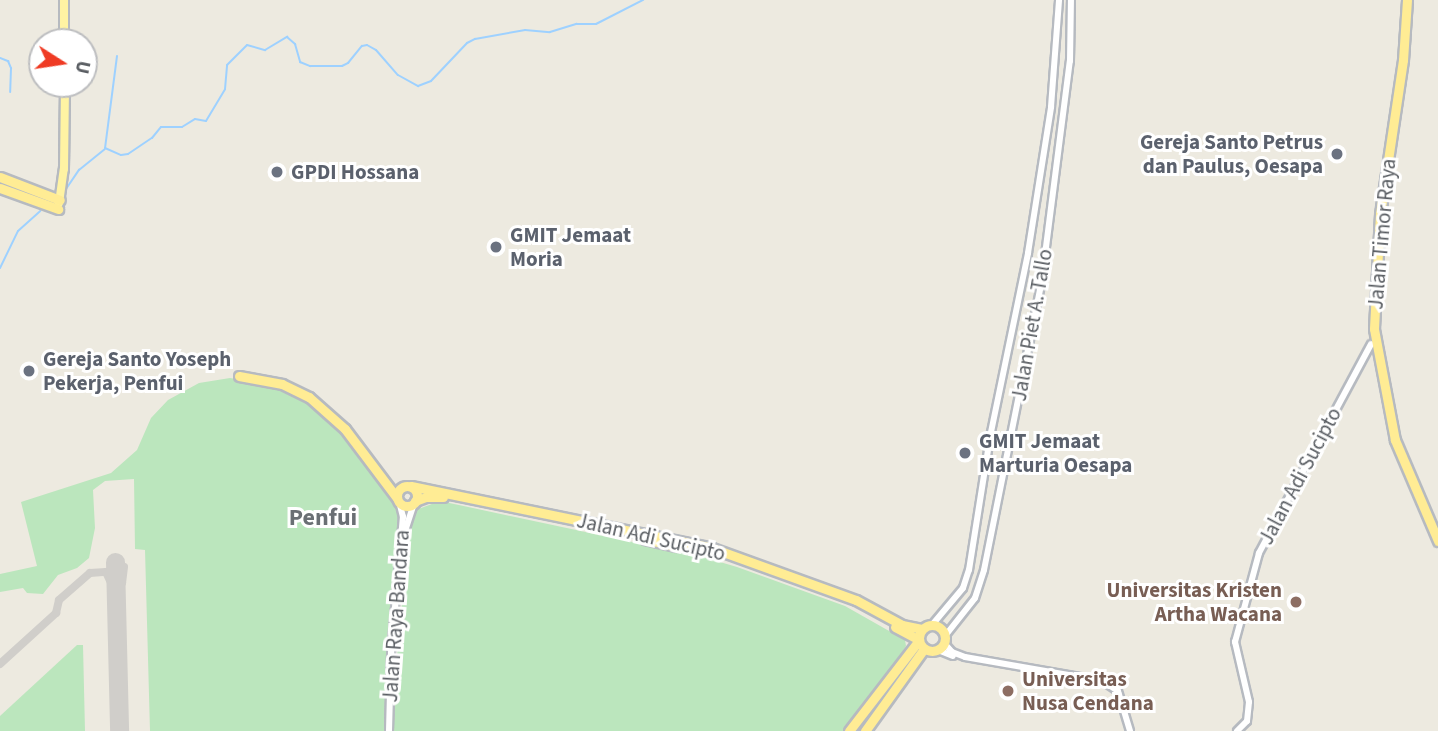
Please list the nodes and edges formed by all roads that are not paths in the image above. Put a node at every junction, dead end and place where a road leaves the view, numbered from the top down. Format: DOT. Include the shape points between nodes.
graph roads {
  1 [pos="64,0"];
  2 [pos="1059,0"];
  3 [pos="1071,0"];
  4 [pos="1407,0"];
  5 [pos="1058,18"];
  6 [pos="1071,19"];
  7 [pos="64,28"];
  8 [pos="1053,82"];
  9 [pos="1066,84"];
  10 [pos="64,98"];
  11 [pos="0,177"];
  12 [pos="0,188"];
  13 [pos="60,198"];
  14 [pos="1375,344"];
  15 [pos="239,376"];
  16 [pos="379,471"];
  17 [pos="409,486"];
  18 [pos="982,491"];
  19 [pos="999,495"];
  20 [pos="398,500"];
  21 [pos="414,502"];
  22 [pos="536,513"];
  23 [pos="1438,541"];
  24 [pos="755,566"];
  25 [pos="932,625"];
  26 [pos="922,629"];
  27 [pos="920,643"];
  28 [pos="942,643"];
  29 [pos="390,718"];
  30 [pos="390,731"];
  31 [pos="849,731"];
  32 [pos="865,731"];
  33 [pos="1130,731"];
  34 [pos="1237,731"];
  1 -- 7 [label="main road"];
  2 -- 5 [label="main road, Jalan Piet A. Tallo"];
  3 -- 6 [label="main road, Jalan Piet A. Tallo"];
  4 -- 14 [label="highway, Jalan Timor Raya" via="1403,60 1380,214"];
  5 -- 6 [label="main road"];
  5 -- 8 [label="main road, Jalan Piet A. Tallo"];
  6 -- 9 [label="main road, Jalan Piet A. Tallo"];
  8 -- 9 [label="main road"];
  8 -- 18 [label="main road, Jalan Piet A. Tallo" via="1030,240"];
  9 -- 19 [label="main road, Jalan Piet A. Tallo" via="1041,286"];
  10 -- 13 [label="main road"];
  11 -- 13 [label="highway"];
  12 -- 13 [label="highway"];
  14 -- 23 [label="highway, Jalan Timor Raya" via="1395,440"];
  14 -- 34 [label="main road, Jalan Adi Sucipto" via="1259,553 1236,638 1249,702 1247,722"];
  15 -- 16 [label="highway" via="282,384 309,397 338,421"];
  16 -- 17 [label="highway, Jalan Adi Sucipto"];
  16 -- 20 [label="highway"];
  17 -- 20 [label="highway" via="400,489"];
  17 -- 21 [label="highway" via="416,492"];
  17 -- 22 [label="highway, Jalan Adi Sucipto"];
  18 -- 19 [label="main road"];
  18 -- 25 [label="main road, Jalan Piet A. Tallo" via="965,584"];
  19 -- 28 [label="main road, Jalan Piet A. Tallo" via="978,592"];
  20 -- 21 [label="highway" via="407,506"];
  20 -- 29 [label="main road, Jalan Raya Bandara" via="403,517"];
  21 -- 22 [label="highway, Jalan Adi Sucipto" via="440,497"];
  21 -- 29 [label="main road, Jalan Raya Bandara" via="406,528"];
  22 -- 24 [label="highway, Jalan Adi Sucipto"];
  24 -- 26 [label="highway, Jalan Adi Sucipto" via="856,600 902,625"];
  24 -- 27 [label="highway, Jalan Adi Sucipto" via="858,606"];
  25 -- 26 [label="highway"];
  25 -- 28 [label="highway" via="940,628"];
  26 -- 27 [label="highway"];
  27 -- 28 [label="highway"];
  27 -- 31 [label="highway"];
  27 -- 32 [label="highway"];
  28 -- 33 [label="main road" via="965,657 1096,679 1118,691"];
  29 -- 30 [label="main road, Jalan Raya Bandara"];
}
